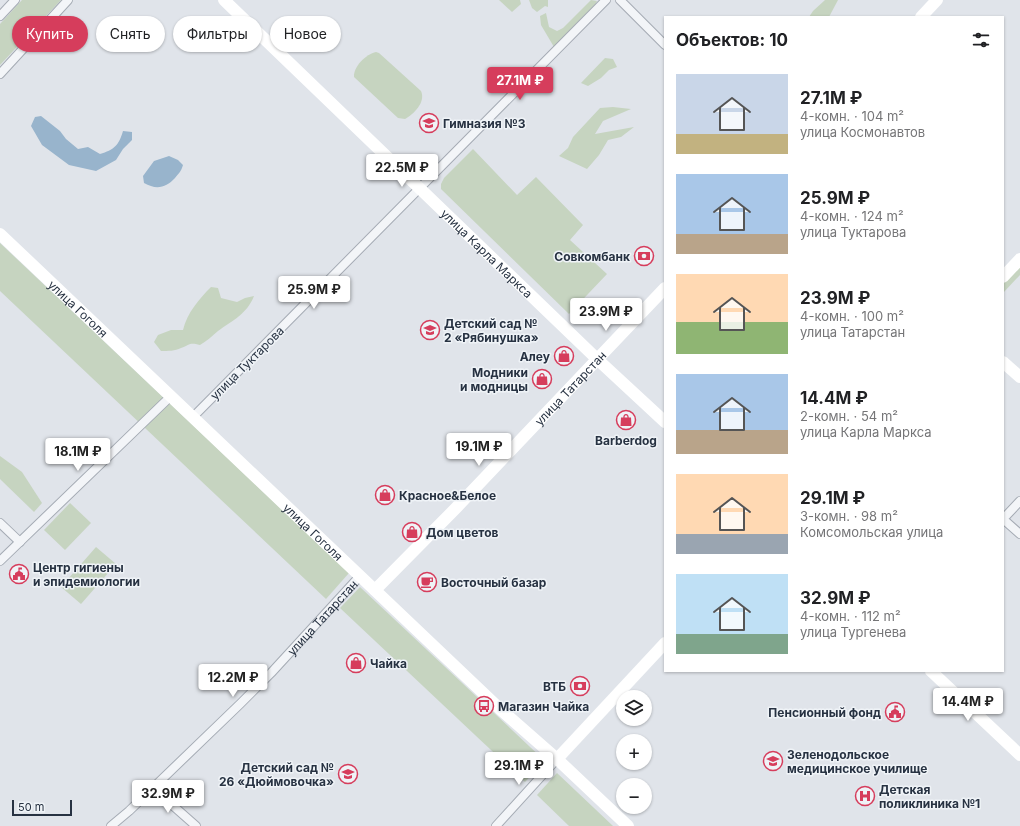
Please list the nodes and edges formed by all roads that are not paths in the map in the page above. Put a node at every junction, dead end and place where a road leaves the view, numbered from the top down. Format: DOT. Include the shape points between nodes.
graph roads {
  1 [pos="15,0"];
  2 [pos="68,0"];
  3 [pos="224,0"];
  4 [pos="606,0"];
  5 [pos="620,0"];
  6 [pos="937,0"];
  7 [pos="0,16"];
  8 [pos="923,16"];
  9 [pos="664,44"];
  10 [pos="0,74"];
  11 [pos="420,189"];
  12 [pos="0,234"];
  13 [pos="1020,259"];
  14 [pos="1004,276"];
  15 [pos="664,289"];
  16 [pos="597,359"];
  17 [pos="1004,363"];
  18 [pos="1020,377"];
  19 [pos="171,396"];
  20 [pos="193,417"];
  21 [pos="664,421"];
  22 [pos="1020,501"];
  23 [pos="1004,518"];
  24 [pos="1004,520"];
  25 [pos="0,523"];
  26 [pos="1020,534"];
  27 [pos="20,542"];
  28 [pos="0,561"];
  29 [pos="360,576"];
  30 [pos="375,590"];
  31 [pos="664,644"];
  32 [pos="932,672"];
  33 [pos="1020,755"];
  34 [pos="557,759"];
  35 [pos="153,788"];
  36 [pos="111,826"];
  37 [pos="196,826"];
  38 [pos="496,826"];
  39 [pos="628,826"];
  1 -- 7 [label="street"];
  2 -- 10 [label="street"];
  3 -- 11 [label="street, улица Карла Маркса"];
  4 -- 11 [label="street, улица Туктарова"];
  5 -- 9 [label="street"];
  6 -- 8 [label="street"];
  11 -- 16 [label="street, улица Карла Маркса"];
  11 -- 20 [label="street, улица Туктарова"];
  12 -- 19 [label="street, улица Гоголя"];
  13 -- 14 [label="street"];
  15 -- 16 [label="street, улица Татарстан"];
  16 -- 21 [label="street, улица Карла Маркса"];
  16 -- 30 [label="street, улица Татарстан"];
  17 -- 18 [label="street"];
  19 -- 20 [label="street, улица Гоголя"];
  19 -- 27 [label="street"];
  20 -- 29 [label="street, улица Гоголя"];
  22 -- 23 [label="street"];
  24 -- 26 [label="street"];
  25 -- 27 [label="street"];
  27 -- 28 [label="street"];
  29 -- 30 [label="street, улица Гоголя"];
  29 -- 35 [label="street, улица Татарстан" via="271,673"];
  30 -- 34 [label="street, улица Гоголя" via="500,710"];
  31 -- 34 [label="street"];
  32 -- 33 [label="street"];
  34 -- 38 [label="street"];
  34 -- 39 [label="street, улица Гоголя"];
  35 -- 36 [label="street, улица Татарстан"];
  35 -- 37 [label="street"];
}
